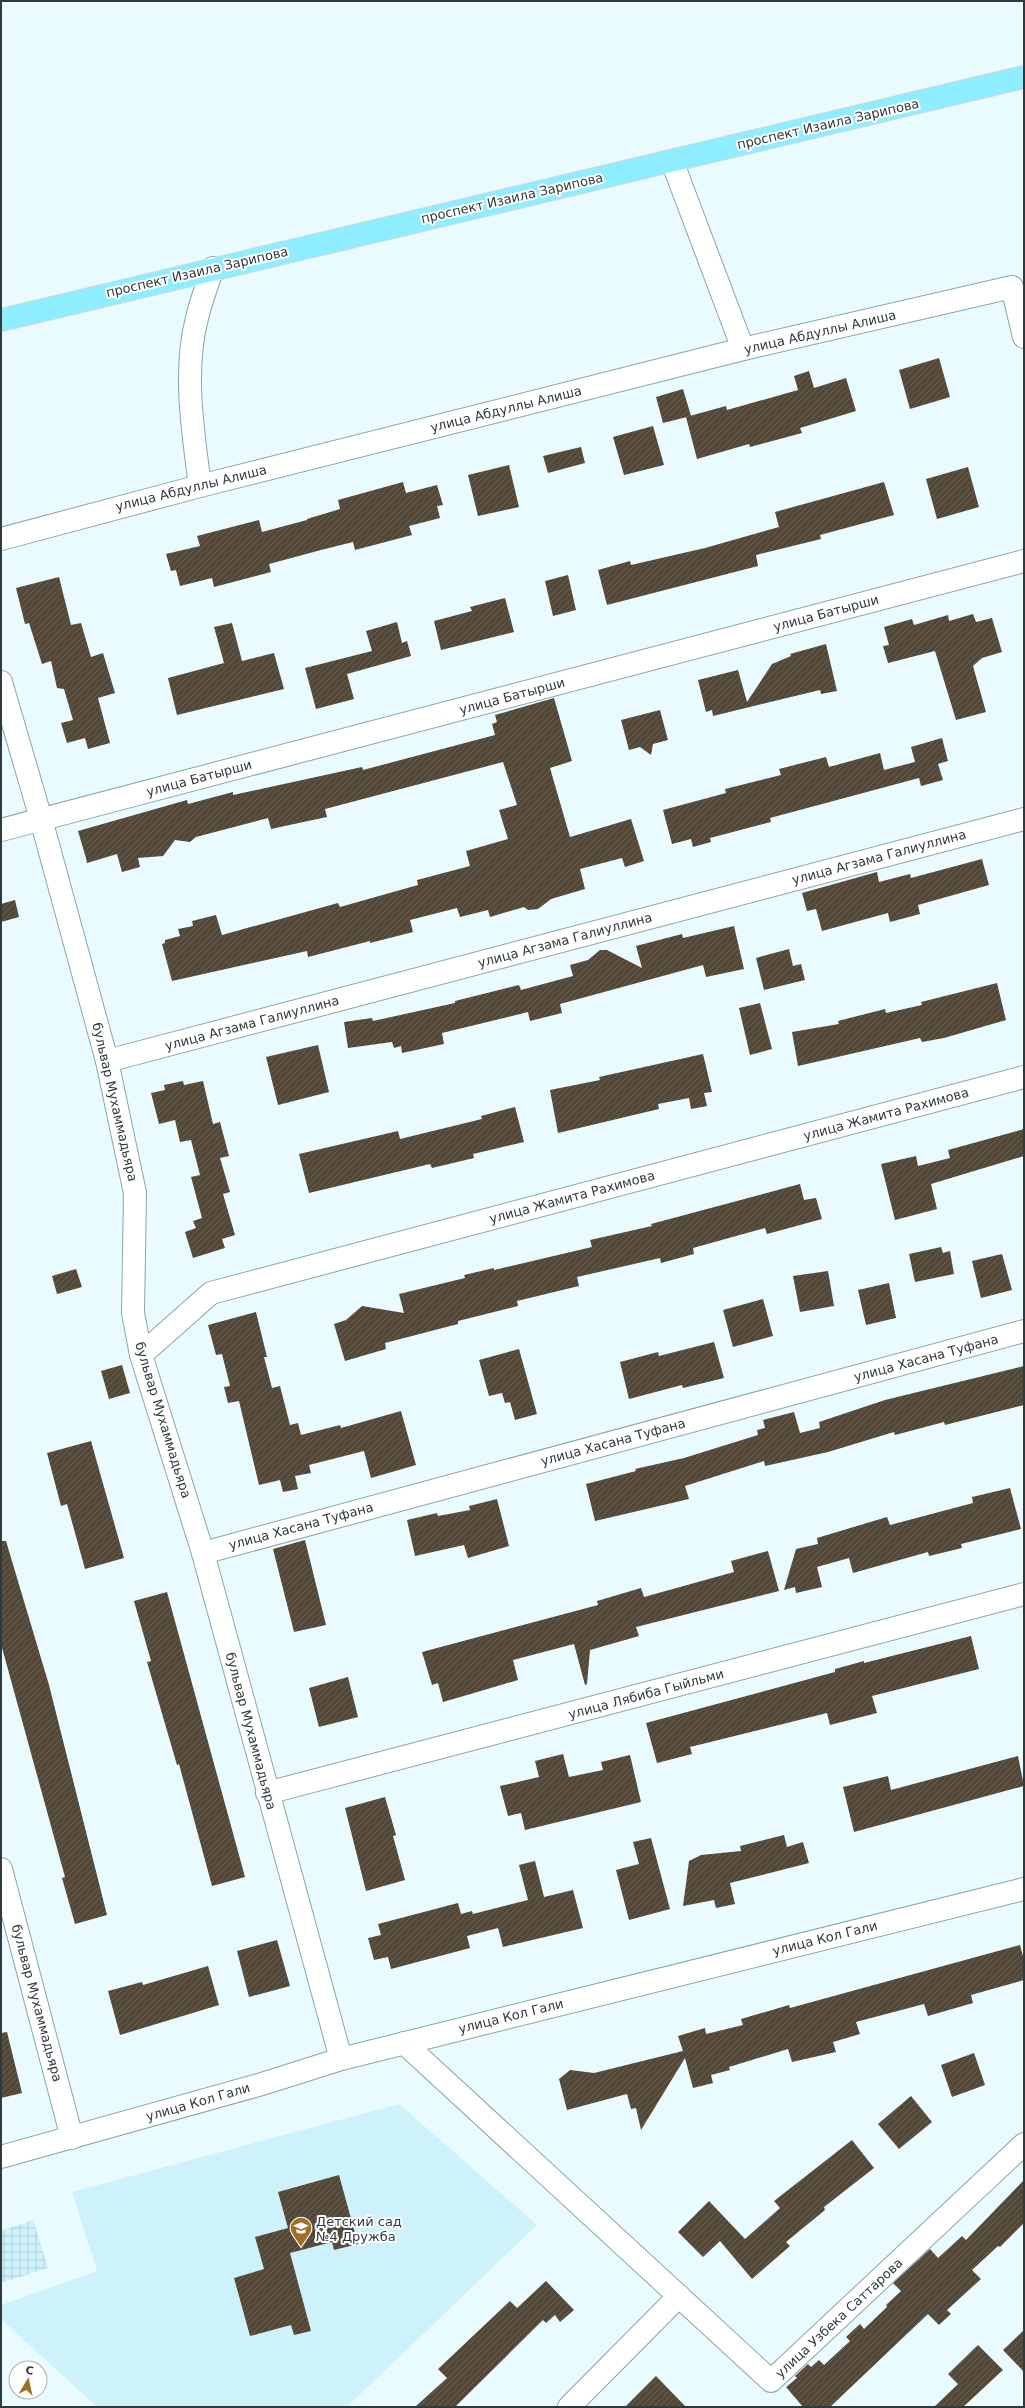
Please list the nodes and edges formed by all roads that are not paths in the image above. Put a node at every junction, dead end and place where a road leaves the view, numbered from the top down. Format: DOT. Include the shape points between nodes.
graph roads {
  1 [pos="1024,77"];
  2 [pos="672,161"];
  3 [pos="213,268"];
  4 [pos="1,320"];
  5 [pos="1024,337"];
  6 [pos="743,350"];
  7 [pos="200,486"];
  8 [pos="1,538"];
  9 [pos="1024,561"];
  10 [pos="1,682"];
  11 [pos="41,819"];
  12 [pos="1024,819"];
  13 [pos="1,830"];
  14 [pos="107,1061"];
  15 [pos="1024,1077"];
  16 [pos="1024,1331"];
  17 [pos="141,1355"];
  18 [pos="203,1553"];
  19 [pos="1024,1594"];
  20 [pos="267,1793"];
  21 [pos="1,1869"];
  22 [pos="1024,1889"];
  23 [pos="404,2043"];
  24 [pos="341,2059"];
  25 [pos="72,2138"];
  26 [pos="1024,2144"];
  27 [pos="1,2157"];
  28 [pos="679,2296"];
  29 [pos="568,2407"];
  1 -- 2 [label="main road, проспект Изаила Зарипова"];
  2 -- 3 [label="main road, проспект Изаила Зарипова"];
  2 -- 6 [label="street"];
  3 -- 4 [label="main road, проспект Изаила Зарипова"];
  3 -- 7 [label="street" via="196,319 190,370 192,421"];
  5 -- 6 [label="street, улица Абдуллы Алиша" via="1012,287"];
  6 -- 7 [label="street, улица Абдуллы Алиша"];
  7 -- 8 [label="street, улица Абдуллы Алиша"];
  9 -- 11 [label="street, улица Батырши"];
  10 -- 11 [label="street, бульвар Мухаммадьяра"];
  11 -- 13 [label="street, улица Батырши"];
  11 -- 14 [label="street, бульвар Мухаммадьяра"];
  12 -- 14 [label="street, улица Агзама Галиуллина"];
  14 -- 17 [label="street, бульвар Мухаммадьяра" via="136,1193 133,1313"];
  15 -- 17 [label="street, улица Жамита Рахимова" via="211,1293"];
  16 -- 18 [label="street, улица Хасана Туфана"];
  17 -- 18 [label="street, бульвар Мухаммадьяра"];
  18 -- 20 [label="street, бульвар Мухаммадьяра"];
  19 -- 20 [label="street, улица Лябиба Гыйльми"];
  20 -- 24 [label="street, бульвар Мухаммадьяра"];
  21 -- 25 [label="street, бульвар Мухаммадьяра"];
  22 -- 23 [label="street, улица Кол Гали"];
  23 -- 24 [label="street, улица Кол Гали"];
  23 -- 28 [label="street"];
  24 -- 25 [label="street, улица Кол Гали"];
  25 -- 27 [label="street, улица Кол Гали"];
  26 -- 28 [label="street, улица Узбека Саттарова" via="771,2381"];
  28 -- 29 [label="street"];
}
